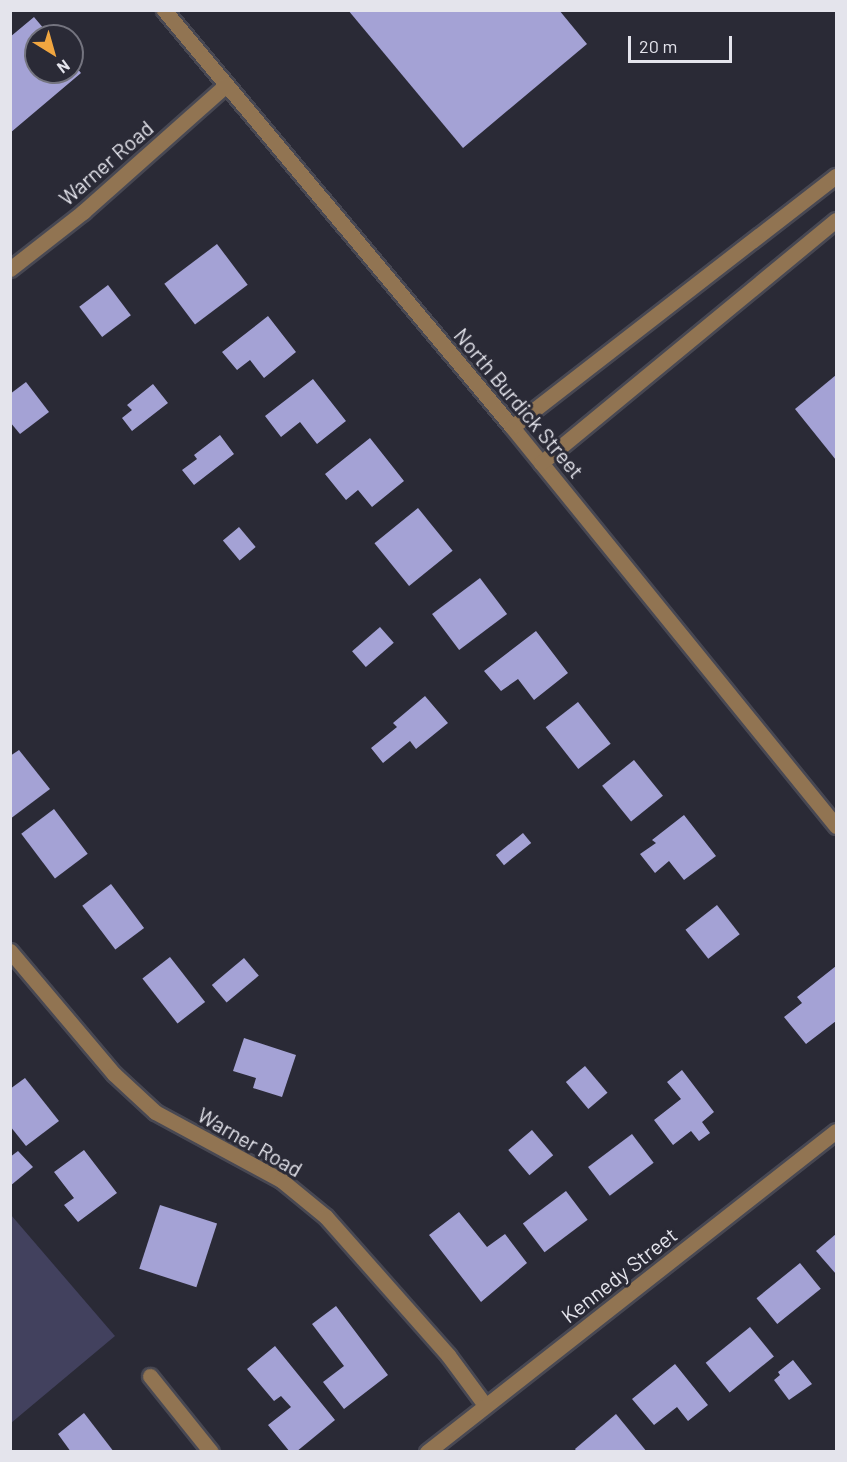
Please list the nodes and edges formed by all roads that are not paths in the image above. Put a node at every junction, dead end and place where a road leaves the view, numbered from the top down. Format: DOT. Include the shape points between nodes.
graph roads {
  1 [pos="165,10"];
  2 [pos="226,85"];
  3 [pos="837,176"];
  4 [pos="837,220"];
  5 [pos="10,269"];
  6 [pos="512,427"];
  7 [pos="541,463"];
  8 [pos="837,826"];
  9 [pos="10,951"];
  10 [pos="837,1131"];
  11 [pos="150,1376"];
  12 [pos="485,1405"];
  13 [pos="211,1452"];
  14 [pos="427,1452"];
  1 -- 2 [label="street, North Burdick Street"];
  2 -- 5 [label="street, Warner Road" via="83,212"];
  2 -- 6 [label="street, North Burdick Street"];
  3 -- 6 [label="street"];
  4 -- 7 [label="street"];
  6 -- 7 [label="street, North Burdick Street"];
  7 -- 8 [label="street, North Burdick Street"];
  9 -- 12 [label="street, Warner Road" via="114,1074 155,1112 281,1180 326,1217 448,1355"];
  10 -- 12 [label="street, Kennedy Street"];
  11 -- 13 [label="street"];
  12 -- 14 [label="street, Kennedy Street"];
}
